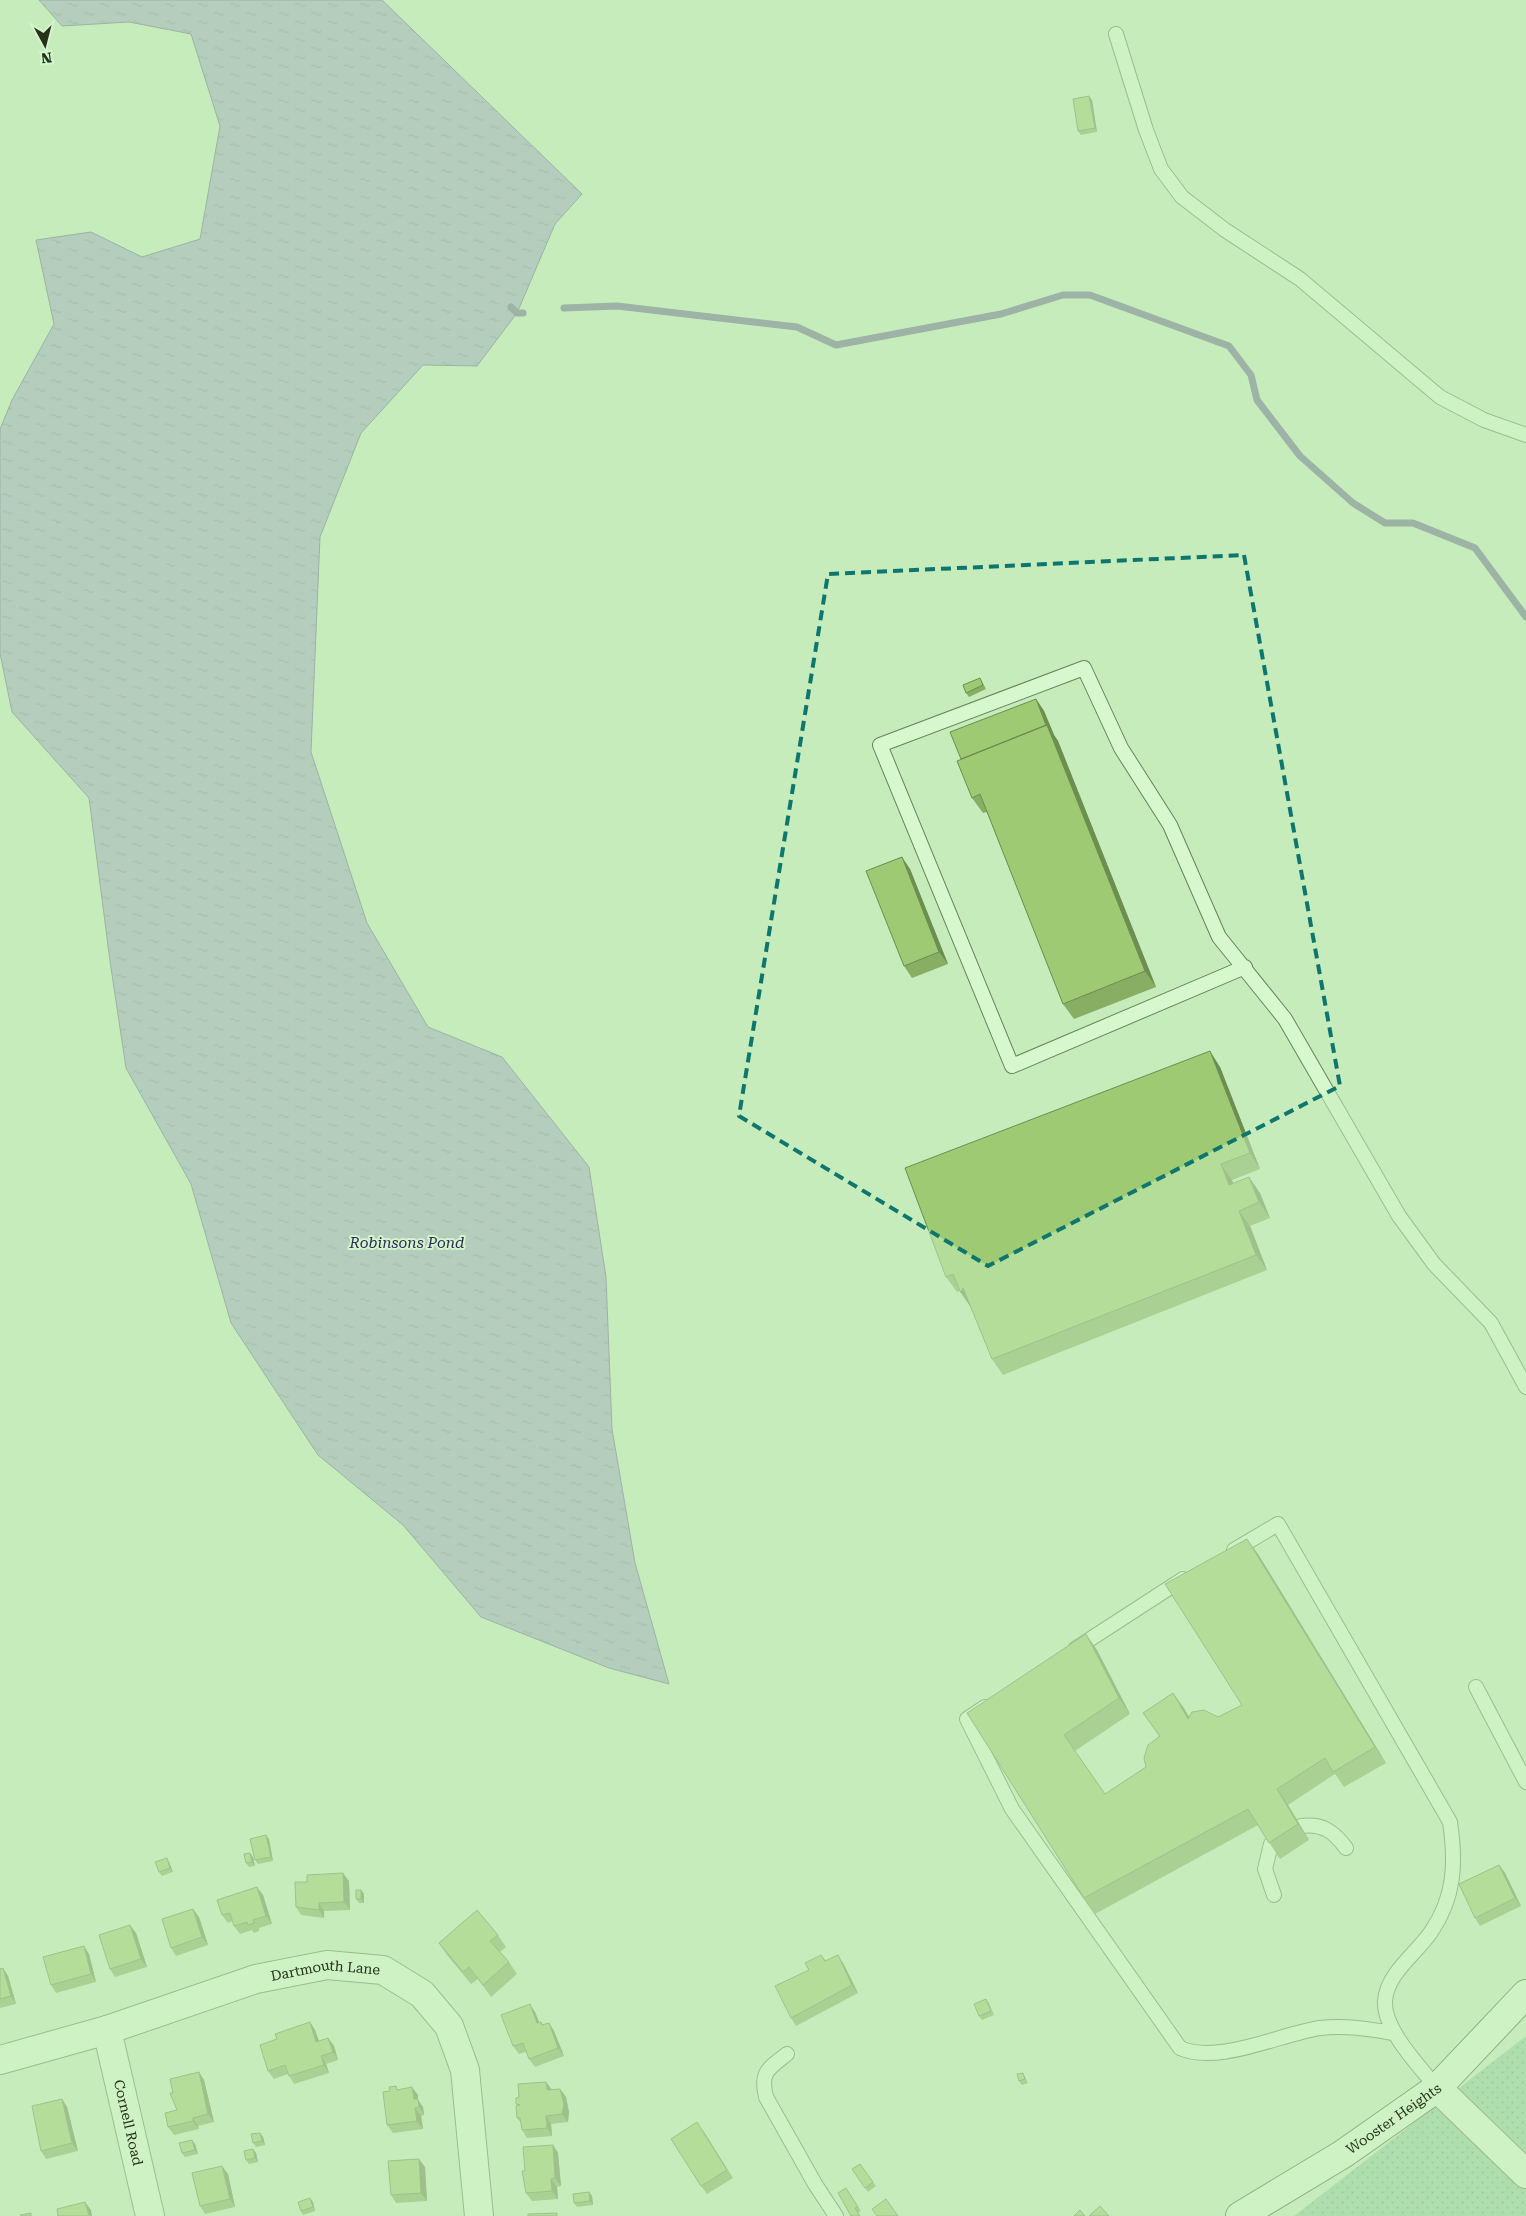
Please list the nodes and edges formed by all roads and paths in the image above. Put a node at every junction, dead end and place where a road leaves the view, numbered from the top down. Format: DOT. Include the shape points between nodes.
graph roads {
  1 [pos="1116,34"];
  2 [pos="1526,435"];
  3 [pos="1245,967"];
  4 [pos="1526,1387"];
  5 [pos="1220,1558"];
  6 [pos="1194,1572"];
  7 [pos="1065,1655"];
  8 [pos="1476,1687"];
  9 [pos="1000,1698"];
  10 [pos="1526,1782"];
  11 [pos="1301,1826"];
  12 [pos="1271,1844"];
  13 [pos="1346,1848"];
  14 [pos="1274,1895"];
  15 [pos="1526,1994"];
  16 [pos="107,2030"];
  17 [pos="1393,2033"];
  18 [pos="787,2054"];
  19 [pos="0,2060"];
  20 [pos="1437,2088"];
  21 [pos="1526,2174"];
  22 [pos="150,2216"];
  23 [pos="479,2216"];
  24 [pos="836,2216"];
  25 [pos="1240,2216"];
  1 -- 2 [label="lane" via="1161,169 1182,196 1225,230 1300,279 1440,397 1484,420"];
  3 -- 3 [label="lane" via="1219,937 1170,824 1121,748 1084,668 880,745 1012,1066"];
  3 -- 4 [label="lane" via="1285,1019 1399,1216 1434,1264 1491,1323"];
  5 -- 17 [label="lane" via="1278,1524 1450,1822 1454,1851 1450,1896 1431,1932 1391,1980 1385,2002"];
  6 -- 7 [label="lane"];
  8 -- 10 [label="lane"];
  9 -- 17 [label="lane" via="967,1719 1012,1809 1180,2048 1191,2053 1224,2051 1320,2028 1351,2027"];
  11 -- 13 [label="lane" via="1316,1824 1335,1834"];
  12 -- 14 [label="lane" via="1265,1869"];
  15 -- 20 [label="street, Wooster Heights"];
  16 -- 19 [label="street, Dartmouth Lane"];
  16 -- 22 [label="street, Cornell Road"];
  16 -- 23 [label="street, Dartmouth Lane" via="256,1978 327,1965 384,1970 422,1994 449,2026 465,2070"];
  17 -- 20 [label="lane"];
  18 -- 24 [label="lane" via="767,2070 763,2083 766,2097"];
  20 -- 21 [label="street"];
  20 -- 25 [label="street, Wooster Heights" via="1343,2154"];
}
